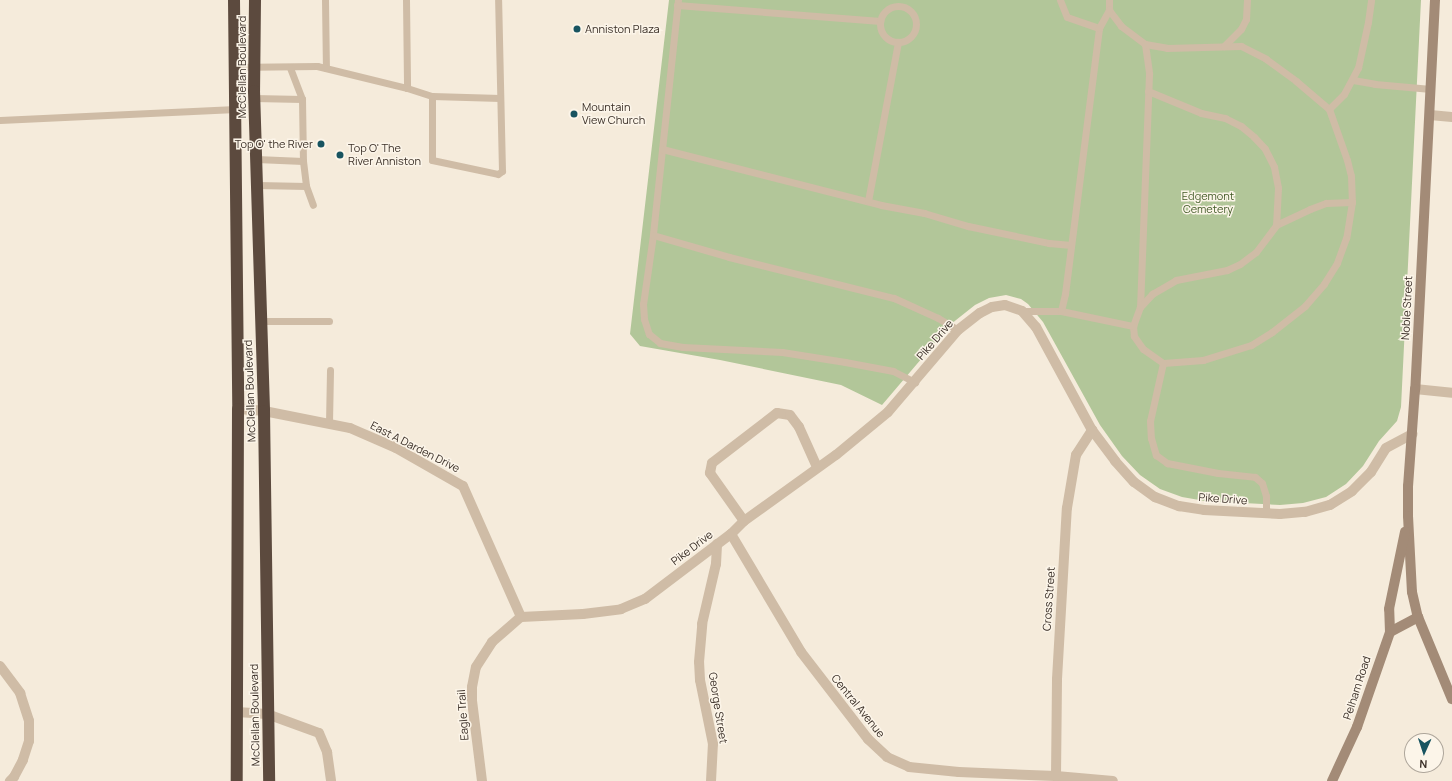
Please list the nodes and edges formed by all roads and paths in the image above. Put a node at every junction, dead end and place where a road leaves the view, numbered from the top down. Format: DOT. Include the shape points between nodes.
graph roads {
  1 [pos="234,0"];
  2 [pos="255,0"];
  3 [pos="325,0"];
  4 [pos="406,0"];
  5 [pos="498,0"];
  6 [pos="1060,0"];
  7 [pos="1109,0"];
  8 [pos="1247,0"];
  9 [pos="1371,0"];
  10 [pos="1435,0"];
  11 [pos="678,2"];
  12 [pos="895,3"];
  13 [pos="1109,10"];
  14 [pos="880,22"];
  15 [pos="1099,28"];
  16 [pos="898,42"];
  17 [pos="1145,44"];
  18 [pos="1224,46"];
  19 [pos="254,66"];
  20 [pos="290,66"];
  21 [pos="235,67"];
  22 [pos="326,68"];
  23 [pos="1353,80"];
  24 [pos="407,88"];
  25 [pos="1430,89"];
  26 [pos="1148,90"];
  27 [pos="432,96"];
  28 [pos="254,98"];
  29 [pos="500,98"];
  30 [pos="302,100"];
  31 [pos="236,109"];
  32 [pos="1329,110"];
  33 [pos="1430,115"];
  34 [pos="1452,117"];
  35 [pos="0,120"];
  36 [pos="662,150"];
  37 [pos="256,159"];
  38 [pos="303,160"];
  39 [pos="257,185"];
  40 [pos="306,186"];
  41 [pos="868,201"];
  42 [pos="1352,202"];
  43 [pos="314,205"];
  44 [pos="1276,225"];
  45 [pos="653,235"];
  46 [pos="1071,245"];
  47 [pos="1140,307"];
  48 [pos="1022,311"];
  49 [pos="1061,311"];
  50 [pos="261,321"];
  51 [pos="329,321"];
  52 [pos="1133,326"];
  53 [pos="958,330"];
  54 [pos="1163,363"];
  55 [pos="330,370"];
  56 [pos="915,382"];
  57 [pos="1415,389"];
  58 [pos="1452,393"];
  59 [pos="238,409"];
  60 [pos="264,411"];
  61 [pos="329,423"];
  62 [pos="1092,430"];
  63 [pos="1412,434"];
  64 [pos="817,467"];
  65 [pos="1266,513"];
  66 [pos="1408,516"];
  67 [pos="744,522"];
  68 [pos="731,534"];
  69 [pos="717,544"];
  70 [pos="521,617"];
  71 [pos="1418,617"];
  72 [pos="1390,632"];
  73 [pos="0,666"];
  74 [pos="1452,699"];
  75 [pos="238,712"];
  76 [pos="268,714"];
  77 [pos="1056,776"];
  78 [pos="10,781"];
  79 [pos="237,781"];
  80 [pos="269,781"];
  81 [pos="331,781"];
  82 [pos="482,781"];
  83 [pos="712,781"];
  84 [pos="1113,781"];
  85 [pos="1332,781"];
  1 -- 21 [label="highway, McClellan Boulevard"];
  2 -- 19 [label="highway, McClellan Boulevard"];
  3 -- 22 [label="lane"];
  4 -- 24 [label="lane"];
  5 -- 29 [label="lane"];
  6 -- 15 [label="lane" via="1067,18"];
  7 -- 13 [label="lane"];
  8 -- 18 [label="lane" via="1246,19 1241,29"];
  9 -- 23 [label="lane" via="1362,52"];
  10 -- 25 [label="main road, Noble Street"];
  11 -- 14 [label="lane"];
  11 -- 36 [label="lane"];
  12 -- 14 [label="lane" via="885,11"];
  12 -- 16 [label="lane" via="912,11 917,22 910,38"];
  13 -- 15 [label="lane"];
  13 -- 17 [label="lane" via="1121,26"];
  14 -- 16 [label="lane" via="880,28 887,38"];
  15 -- 46 [label="lane"];
  16 -- 41 [label="lane"];
  17 -- 18 [label="lane" via="1167,48"];
  17 -- 26 [label="lane" via="1149,74"];
  18 -- 32 [label="lane" via="1241,46 1266,59 1296,80"];
  19 -- 20 [label="lane"];
  19 -- 21 [label="lane"];
  19 -- 28 [label="highway, McClellan Boulevard"];
  20 -- 22 [label="lane"];
  20 -- 30 [label="lane"];
  21 -- 31 [label="highway, McClellan Boulevard"];
  22 -- 24 [label="lane"];
  23 -- 25 [label="lane"];
  23 -- 32 [label="lane"];
  24 -- 27 [label="lane"];
  25 -- 33 [label="main road, Noble Street"];
  26 -- 44 [label="lane" via="1201,113 1225,118 1254,137 1265,148 1274,167 1278,188"];
  26 -- 47 [label="lane"];
  27 -- 29 [label="lane"];
  27 -- 29 [label="lane" via="432,160 498,174 502,171"];
  28 -- 30 [label="lane"];
  28 -- 37 [label="highway, McClellan Boulevard"];
  30 -- 38 [label="lane"];
  31 -- 35 [label="lane"];
  31 -- 59 [label="highway, McClellan Boulevard"];
  32 -- 42 [label="lane" via="1347,160 1351,176"];
  33 -- 34 [label="street"];
  33 -- 57 [label="main road, Noble Street"];
  36 -- 41 [label="lane"];
  36 -- 45 [label="lane"];
  37 -- 38 [label="lane"];
  37 -- 39 [label="highway, McClellan Boulevard"];
  38 -- 40 [label="lane"];
  39 -- 40 [label="lane"];
  39 -- 50 [label="highway, McClellan Boulevard"];
  40 -- 43 [label="lane"];
  41 -- 46 [label="lane" via="968,226 1049,243"];
  42 -- 44 [label="lane" via="1326,204"];
  42 -- 54 [label="lane" via="1346,238 1337,262 1324,284 1291,319 1251,345 1203,360"];
  44 -- 47 [label="lane" via="1256,252 1240,264 1227,270 1176,280 1152,294"];
  45 -- 53 [label="lane" via="729,257 894,298"];
  45 -- 56 [label="lane" via="643,304 649,334 660,343 684,347 782,352 893,371"];
  46 -- 49 [label="lane"];
  47 -- 52 [label="lane"];
  48 -- 49 [label="lane"];
  48 -- 53 [label="street, Pike Drive" via="1005,305 992,307"];
  48 -- 62 [label="street, Pike Drive" via="1036,327"];
  49 -- 52 [label="lane"];
  50 -- 51 [label="lane"];
  50 -- 60 [label="highway, McClellan Boulevard"];
  52 -- 54 [label="lane" via="1134,336 1144,349"];
  53 -- 56 [label="street, Pike Drive"];
  54 -- 65 [label="lane" via="1150,421 1156,455 1167,463 1255,477 1262,483 1266,496"];
  55 -- 61 [label="lane"];
  56 -- 64 [label="street, Pike Drive" via="888,412 836,455"];
  57 -- 58 [label="street"];
  57 -- 63 [label="main road, Noble Street"];
  59 -- 60 [label="street, East A Darden Drive"];
  59 -- 75 [label="highway, McClellan Boulevard"];
  60 -- 61 [label="street, East A Darden Drive"];
  60 -- 76 [label="highway, McClellan Boulevard"];
  61 -- 70 [label="street, East A Darden Drive" via="350,428 396,448 463,486"];
  62 -- 65 [label="street, Pike Drive" via="1134,482 1155,497 1179,506 1204,510"];
  62 -- 77 [label="street, Cross Street" via="1076,455 1067,508 1057,679"];
  63 -- 65 [label="street, Pike Drive" via="1386,448 1370,472 1330,505 1305,512"];
  63 -- 66 [label="main road, Noble Street"];
  64 -- 67 [label="street, Pike Drive"];
  64 -- 67 [label="street" via="799,427 790,415 777,413 712,463 710,473"];
  66 -- 71 [label="main road, Noble Street" via="1412,592"];
  66 -- 72 [label="main road" via="1389,609"];
  67 -- 68 [label="street, Pike Drive"];
  68 -- 69 [label="street, Pike Drive"];
  68 -- 77 [label="street, Central Avenue" via="801,652 868,739 886,757 909,767"];
  69 -- 70 [label="street, Pike Drive" via="645,599 621,609"];
  69 -- 83 [label="street, George Street" via="716,564 702,624 699,662 700,680 713,744"];
  70 -- 82 [label="street, Eagle Trail" via="492,642 476,667 472,701"];
  71 -- 72 [label="main road"];
  71 -- 74 [label="main road, Noble Street"];
  72 -- 85 [label="main road, Pelham Road" via="1357,727"];
  73 -- 78 [label="street" via="20,693 29,721 29,741 23,760"];
  75 -- 76 [label="street"];
  75 -- 79 [label="highway, McClellan Boulevard"];
  76 -- 80 [label="highway, McClellan Boulevard"];
  76 -- 81 [label="street" via="319,733 327,752"];
  77 -- 84 [label="street, Central Avenue"];
}
